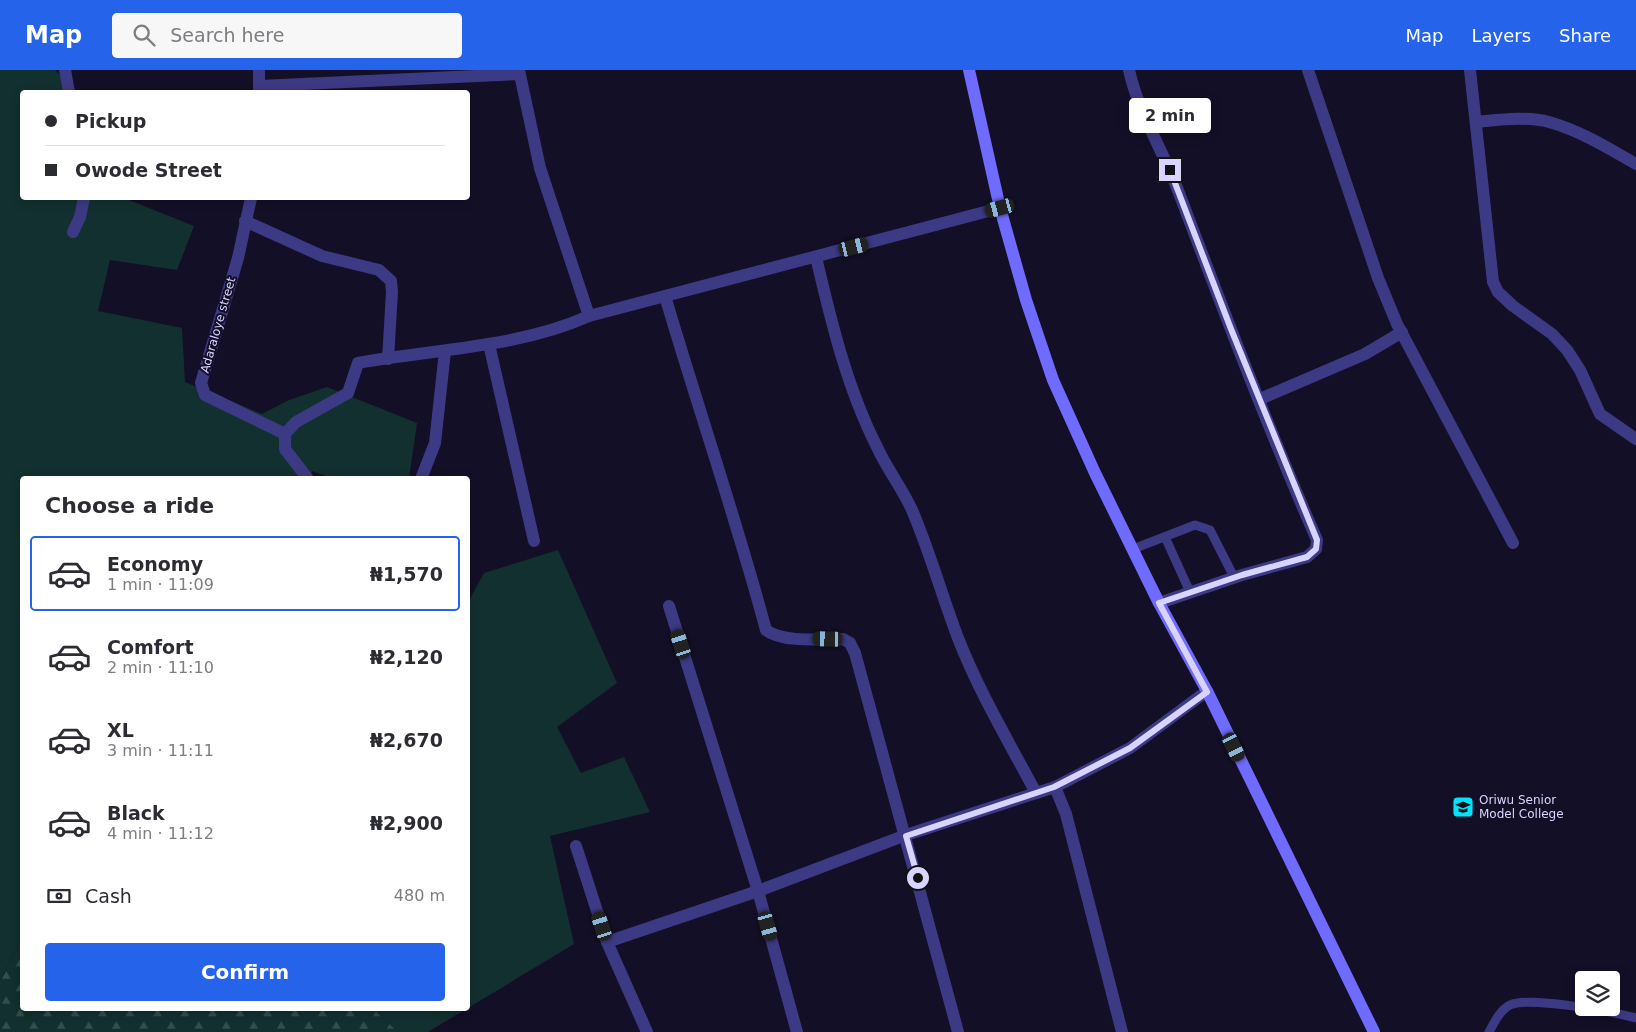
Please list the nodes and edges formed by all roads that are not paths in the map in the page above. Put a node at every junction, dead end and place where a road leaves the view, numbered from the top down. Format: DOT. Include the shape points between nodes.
graph roads {
  1 [pos="65,70"];
  2 [pos="259,70"];
  3 [pos="969,70"];
  4 [pos="1128,70"];
  5 [pos="1308,70"];
  6 [pos="1470,70"];
  7 [pos="519,72"];
  8 [pos="259,89"];
  9 [pos="70,90"];
  10 [pos="1476,122"];
  11 [pos="1636,164"];
  12 [pos="84,200"];
  13 [pos="251,200"];
  14 [pos="1000,208"];
  15 [pos="246,222"];
  16 [pos="73,232"];
  17 [pos="816,257"];
  18 [pos="665,296"];
  19 [pos="589,316"];
  20 [pos="1402,332"];
  21 [pos="489,344"];
  22 [pos="445,350"];
  23 [pos="388,359"];
  24 [pos="1260,400"];
  25 [pos="285,434"];
  26 [pos="1636,439"];
  27 [pos="306,476"];
  28 [pos="422,476"];
  29 [pos="1165,536"];
  30 [pos="534,542"];
  31 [pos="1513,543"];
  32 [pos="1132,549"];
  33 [pos="1234,577"];
  34 [pos="1190,592"];
  35 [pos="1159,603"];
  36 [pos="669,606"];
  37 [pos="1207,692"];
  38 [pos="1054,787"];
  39 [pos="1036,793"];
  40 [pos="906,836"];
  41 [pos="576,846"];
  42 [pos="758,891"];
  43 [pos="607,942"];
  44 [pos="1636,1018"];
  45 [pos="1370,1031"];
  46 [pos="647,1032"];
  47 [pos="797,1032"];
  48 [pos="958,1032"];
  49 [pos="1122,1032"];
  50 [pos="1489,1032"];
  1 -- 9 [label="street"];
  2 -- 8 [label="street"];
  3 -- 14 [label="main road"];
  4 -- 24 [label="street"];
  5 -- 20 [label="street" via="1378,278"];
  6 -- 10 [label="street"];
  7 -- 8 [label="street"];
  7 -- 19 [label="street" via="540,168"];
  10 -- 11 [label="street" via="1518,119 1548,122 1586,135"];
  10 -- 26 [label="street" via="1493,282 1498,292 1562,344 1580,370 1600,414"];
  12 -- 16 [label="street"];
  13 -- 15 [label="street, Adaraloye street"];
  14 -- 17 [label="street"];
  14 -- 32 [label="main road" via="1053,380"];
  15 -- 23 [label="street" via="322,256 379,270 391,281"];
  15 -- 25 [label="street, Adaraloye street" via="201,383 205,395"];
  17 -- 18 [label="street"];
  17 -- 39 [label="street" via="856,399 877,448 911,507 958,637 987,705"];
  18 -- 19 [label="street"];
  18 -- 40 [label="street" via="742,540 766,630 784,637 844,639 850,643 861,670"];
  19 -- 21 [label="street" via="565,326"];
  20 -- 24 [label="street" via="1365,354"];
  20 -- 31 [label="street"];
  21 -- 22 [label="street"];
  21 -- 30 [label="street"];
  22 -- 23 [label="street"];
  22 -- 28 [label="street" via="435,443"];
  23 -- 25 [label="street" via="358,363 348,393 296,422"];
  24 -- 33 [label="street" via="1317,540 1316,549 1307,557"];
  25 -- 27 [label="street" via="285,449"];
  29 -- 32 [label="lane"];
  29 -- 33 [label="lane" via="1195,525 1210,530"];
  29 -- 34 [label="lane"];
  32 -- 35 [label="main road"];
  33 -- 34 [label="street"];
  34 -- 35 [label="street"];
  35 -- 37 [label="main road"];
  36 -- 42 [label="street"];
  37 -- 38 [label="street" via="1130,748"];
  37 -- 45 [label="main road"];
  38 -- 39 [label="street"];
  38 -- 49 [label="street" via="1066,814"];
  39 -- 40 [label="street"];
  40 -- 42 [label="street"];
  40 -- 48 [label="street"];
  41 -- 43 [label="street"];
  42 -- 43 [label="street"];
  42 -- 47 [label="street"];
  43 -- 46 [label="street"];
  44 -- 50 [label="lane" via="1613,1012 1526,1002 1510,1006"];
}
